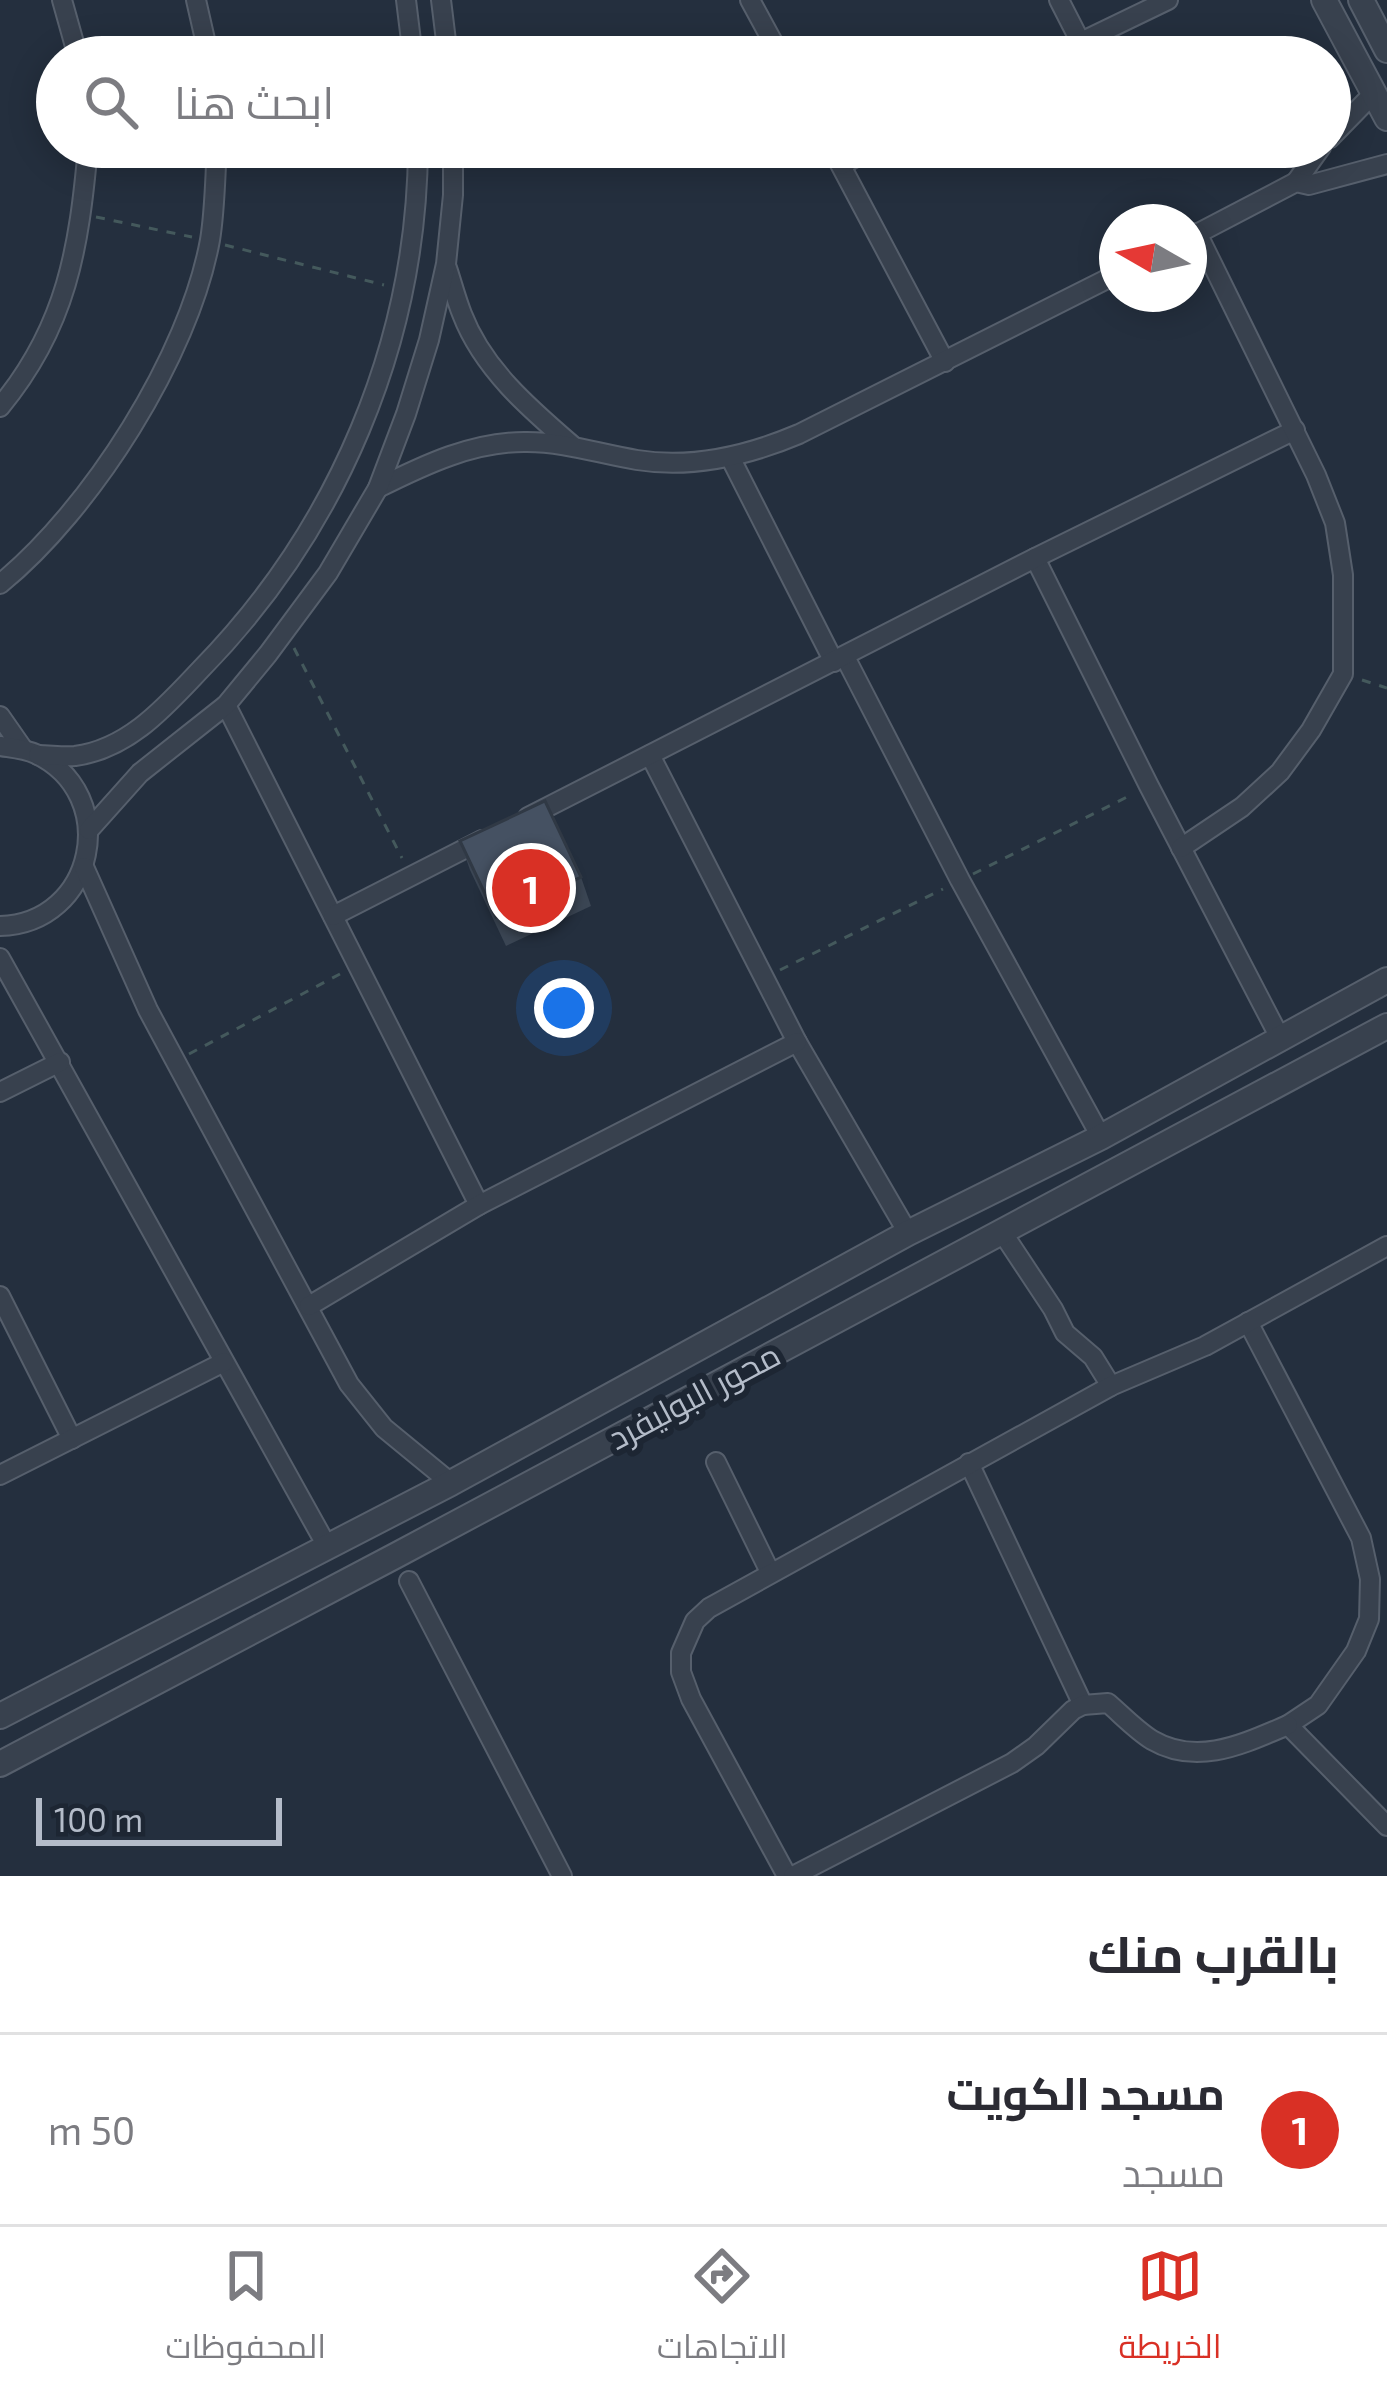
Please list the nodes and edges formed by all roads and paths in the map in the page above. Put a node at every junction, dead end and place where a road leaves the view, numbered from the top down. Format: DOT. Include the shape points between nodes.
graph roads {
  1 [pos="62,0"];
  2 [pos="196,0"];
  3 [pos="406,0"];
  4 [pos="440,0"];
  5 [pos="750,0"];
  6 [pos="1059,0"];
  7 [pos="1168,0"];
  8 [pos="1324,0"];
  9 [pos="1361,0"];
  10 [pos="72,36"];
  11 [pos="204,36"];
  12 [pos="410,36"];
  13 [pos="445,36"];
  14 [pos="770,36"];
  15 [pos="1077,36"];
  16 [pos="1091,36"];
  17 [pos="1343,36"];
  18 [pos="1387,50"];
  19 [pos="1351,52"];
  20 [pos="1373,94"];
  21 [pos="1351,117"];
  22 [pos="1387,118"];
  23 [pos="1387,164"];
  24 [pos="86,168"];
  25 [pos="215,168"];
  26 [pos="417,168"];
  27 [pos="453,168"];
  28 [pos="842,168"];
  29 [pos="1304,168"];
  30 [pos="1296,182"];
  31 [pos="82,214"];
  32 [pos="1207,229"];
  33 [pos="210,241"];
  34 [pos="1207,263"];
  35 [pos="446,264"];
  36 [pos="1099,283"];
  37 [pos="403,290"];
  38 [pos="945,362"];
  39 [pos="0,407"];
  40 [pos="1294,430"];
  41 [pos="573,446"];
  42 [pos="730,457"];
  43 [pos="378,488"];
  44 [pos="1035,558"];
  45 [pos="0,584"];
  46 [pos="286,631"];
  47 [pos="840,660"];
  48 [pos="1343,674"];
  49 [pos="1387,688"];
  50 [pos="226,705"];
  51 [pos="0,716"];
  52 [pos="0,746"];
  53 [pos="31,752"];
  54 [pos="650,755"];
  55 [pos="510,826"];
  56 [pos="89,830"];
  57 [pos="490,836"];
  58 [pos="1181,848"];
  59 [pos="84,867"];
  60 [pos="411,876"];
  61 [pos="333,916"];
  62 [pos="0,926"];
  63 [pos="0,958"];
  64 [pos="358,965"];
  65 [pos="1387,980"];
  66 [pos="1387,1026"];
  67 [pos="1280,1038"];
  68 [pos="797,1042"];
  69 [pos="177,1060"];
  70 [pos="60,1062"];
  71 [pos="0,1092"];
  72 [pos="1101,1137"];
  73 [pos="479,1204"];
  74 [pos="1002,1232"];
  75 [pos="908,1233"];
  76 [pos="1387,1246"];
  77 [pos="0,1297"];
  78 [pos="309,1306"];
  79 [pos="1248,1322"];
  80 [pos="224,1362"];
  81 [pos="1111,1386"];
  82 [pos="72,1439"];
  83 [pos="716,1462"];
  84 [pos="969,1463"];
  85 [pos="0,1474"];
  86 [pos="451,1484"];
  87 [pos="328,1548"];
  88 [pos="770,1572"];
  89 [pos="409,1581"];
  90 [pos="1083,1705"];
  91 [pos="0,1716"];
  92 [pos="1288,1725"];
  93 [pos="0,1764"];
  94 [pos="1387,1826"];
  95 [pos="562,1876"];
  96 [pos="790,1876"];
  1 -- 10 [label="street"];
  2 -- 11 [label="street"];
  3 -- 12 [label="street"];
  4 -- 13 [label="street"];
  5 -- 14 [label="street"];
  6 -- 15 [label="street"];
  7 -- 16 [label="street"];
  8 -- 17 [label="street"];
  9 -- 18 [label="street"];
  19 -- 20 [label="street"];
  20 -- 21 [label="street"];
  20 -- 22 [label="street"];
  23 -- 30 [label="street"];
  24 -- 31 [label="street"];
  25 -- 33 [label="street"];
  26 -- 37 [label="street"];
  27 -- 35 [label="street"];
  28 -- 38 [label="street"];
  29 -- 30 [label="street"];
  30 -- 32 [label="street"];
  31 -- 33 [label="path"];
  31 -- 39 [label="street" via="50,330"];
  33 -- 37 [label="path"];
  33 -- 45 [label="street" via="188,314 114,455"];
  34 -- 40 [label="street"];
  35 -- 41 [label="street" via="491,366"];
  35 -- 43 [label="street"];
  36 -- 38 [label="street"];
  37 -- 53 [label="street" via="381,378 345,467 298,551 241,628 146,724 113,745 76,756"];
  38 -- 42 [label="street" via="799,434"];
  40 -- 44 [label="street"];
  40 -- 48 [label="street" via="1335,524"];
  41 -- 42 [label="street" via="680,463"];
  41 -- 43 [label="street" via="524,441 473,449"];
  42 -- 47 [label="street"];
  43 -- 46 [label="street"];
  44 -- 47 [label="street"];
  44 -- 58 [label="street"];
  46 -- 50 [label="street"];
  46 -- 60 [label="path"];
  47 -- 54 [label="street"];
  47 -- 72 [label="street"];
  48 -- 49 [label="path"];
  48 -- 58 [label="street" via="1280,772"];
  50 -- 56 [label="street" via="140,773"];
  50 -- 61 [label="street"];
  51 -- 53 [label="street"];
  52 -- 53 [label="street"];
  53 -- 56 [label="street" via="74,785"];
  54 -- 55 [label="street"];
  54 -- 68 [label="street"];
  56 -- 59 [label="street"];
  57 -- 60 [label="street"];
  58 -- 67 [label="street"];
  59 -- 62 [label="street" via="54,908"];
  59 -- 69 [label="street"];
  60 -- 61 [label="street"];
  61 -- 64 [label="street"];
  63 -- 70 [label="street"];
  64 -- 69 [label="path"];
  64 -- 73 [label="street"];
  65 -- 67 [label="street, محور البوليفرد"];
  66 -- 74 [label="street, محور البوليفرد"];
  67 -- 72 [label="street, محور البوليفرد"];
  68 -- 73 [label="street"];
  68 -- 75 [label="street"];
  69 -- 78 [label="street"];
  70 -- 71 [label="street"];
  70 -- 80 [label="street"];
  72 -- 75 [label="street, محور البوليفرد"];
  73 -- 78 [label="street"];
  74 -- 81 [label="street" via="1065,1333"];
  74 -- 93 [label="street, محور البوليفرد"];
  75 -- 86 [label="street, محور البوليفرد"];
  76 -- 79 [label="street"];
  77 -- 82 [label="street"];
  78 -- 86 [label="street" via="366,1407"];
  79 -- 81 [label="street"];
  79 -- 92 [label="street" via="1360,1538 1370,1579 1369,1619 1356,1651 1318,1705"];
  80 -- 82 [label="street"];
  80 -- 87 [label="street"];
  81 -- 84 [label="street"];
  82 -- 85 [label="street"];
  83 -- 88 [label="street"];
  84 -- 88 [label="street"];
  84 -- 90 [label="street"];
  86 -- 87 [label="street, محور البوليفرد"];
  87 -- 91 [label="street, محور البوليفرد"];
  88 -- 96 [label="street" via="695,1621 681,1672"];
  89 -- 95 [label="street"];
  90 -- 92 [label="street" via="1108,1703 1151,1739 1197,1752 1220,1752"];
  90 -- 96 [label="street" via="1012,1763"];
  92 -- 94 [label="street"];
}
